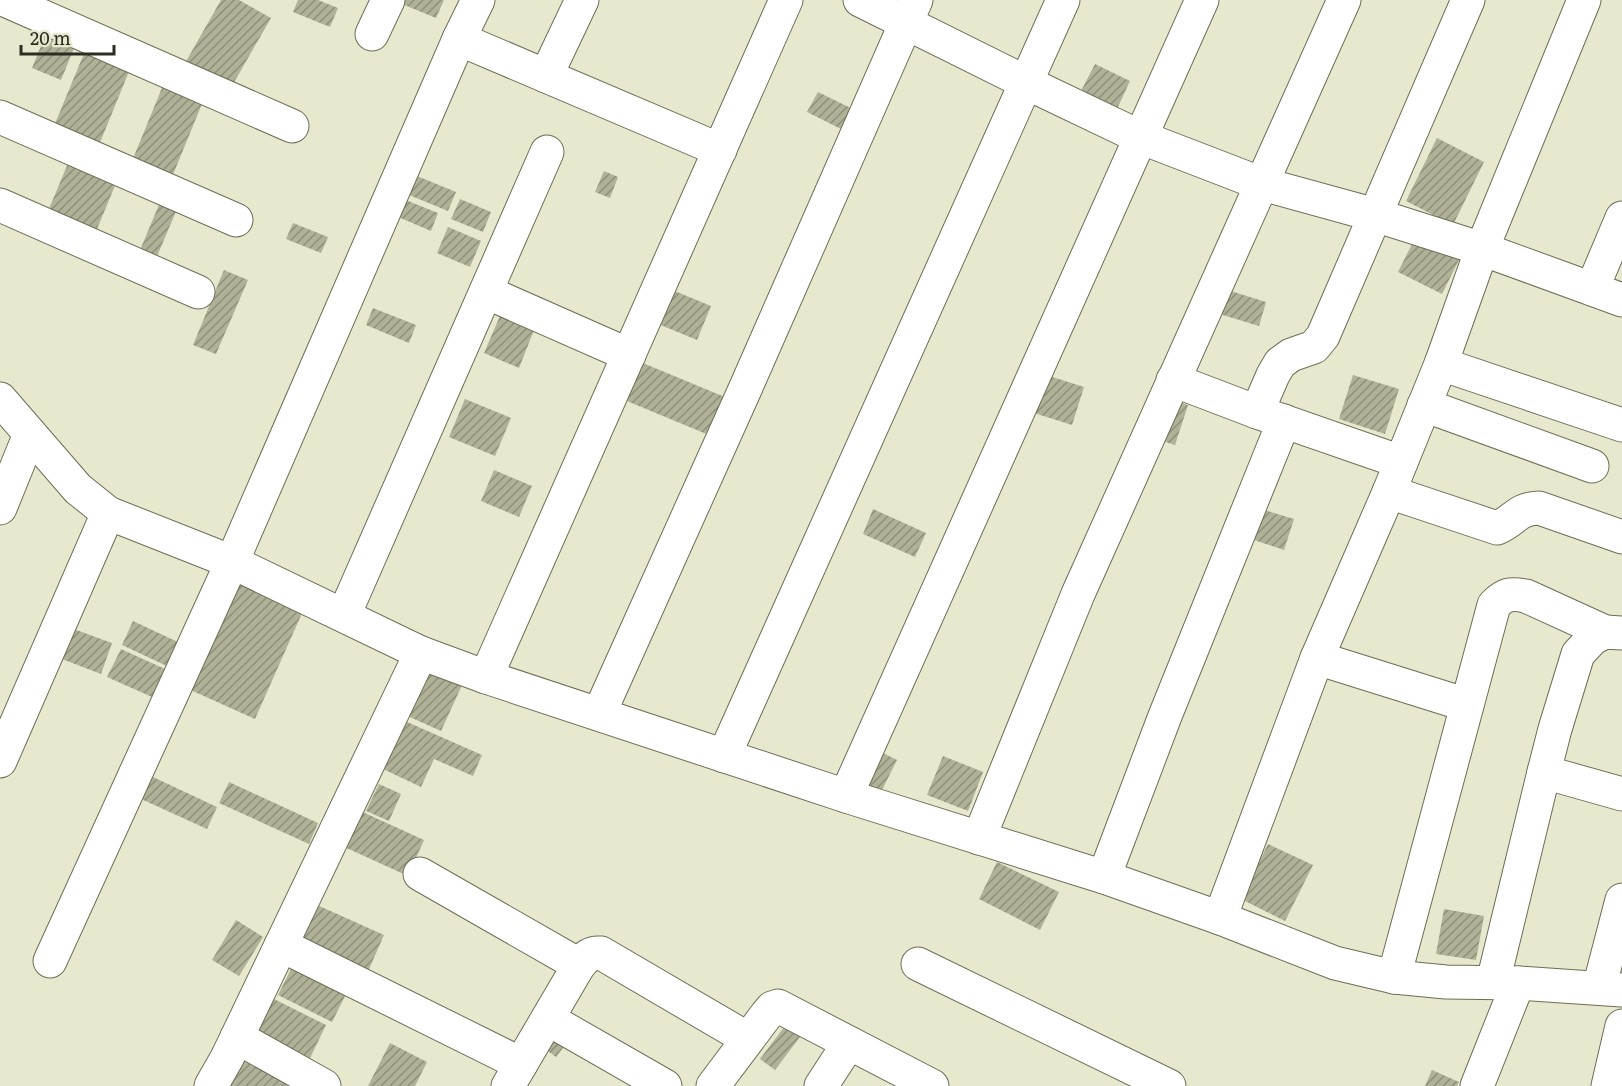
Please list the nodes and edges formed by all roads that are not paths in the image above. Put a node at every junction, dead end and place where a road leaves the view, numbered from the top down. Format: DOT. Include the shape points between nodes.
graph roads {
  1 [pos="5,0"];
  2 [pos="388,0"];
  3 [pos="478,0"];
  4 [pos="582,0"];
  5 [pos="786,0"];
  6 [pos="860,0"];
  7 [pos="1064,0"];
  8 [pos="1202,0"];
  9 [pos="1344,0"];
  10 [pos="1468,0"];
  11 [pos="1584,0"];
  12 [pos="910,11"];
  13 [pos="372,34"];
  14 [pos="459,39"];
  15 [pos="546,76"];
  16 [pos="1027,83"];
  17 [pos="0,117"];
  18 [pos="292,126"];
  19 [pos="1140,136"];
  20 [pos="720,150"];
  21 [pos="547,152"];
  22 [pos="1262,184"];
  23 [pos="0,205"];
  24 [pos="1375,215"];
  25 [pos="1622,218"];
  26 [pos="236,220"];
  27 [pos="1482,249"];
  28 [pos="198,292"];
  29 [pos="486,292"];
  30 [pos="1607,294"];
  31 [pos="629,355"];
  32 [pos="1441,364"];
  33 [pos="1173,380"];
  34 [pos="0,399"];
  35 [pos="1424,405"];
  36 [pos="1270,417"];
  37 [pos="1622,425"];
  38 [pos="30,434"];
  39 [pos="1401,462"];
  40 [pos="1592,466"];
  41 [pos="1389,492"];
  42 [pos="0,508"];
  43 [pos="108,513"];
  44 [pos="1622,537"];
  45 [pos="232,562"];
  46 [pos="344,615"];
  47 [pos="1614,632"];
  48 [pos="421,652"];
  49 [pos="1317,658"];
  50 [pos="486,677"];
  51 [pos="1467,705"];
  52 [pos="599,714"];
  53 [pos="724,756"];
  54 [pos="0,761"];
  55 [pos="1544,771"];
  56 [pos="1622,794"];
  57 [pos="846,796"];
  58 [pos="979,838"];
  59 [pos="420,874"];
  60 [pos="1104,877"];
  61 [pos="1622,900"];
  62 [pos="1220,918"];
  63 [pos="281,945"];
  64 [pos="50,961"];
  65 [pos="918,964"];
  66 [pos="579,965"];
  67 [pos="1394,977"];
  68 [pos="1506,982"];
  69 [pos="1611,989"];
  70 [pos="548,1019"];
  71 [pos="1622,1026"];
  72 [pos="237,1037"];
  73 [pos="748,1039"];
  74 [pos="849,1043"];
  75 [pos="514,1080"];
  76 [pos="211,1086"];
  77 [pos="324,1086"];
  78 [pos="665,1086"];
  79 [pos="713,1086"];
  80 [pos="821,1086"];
  81 [pos="932,1086"];
  82 [pos="1168,1086"];
  83 [pos="1477,1086"];
  84 [pos="1608,1086"];
  1 -- 18 [label="street"];
  2 -- 13 [label="street"];
  3 -- 14 [label="street"];
  4 -- 15 [label="street"];
  5 -- 20 [label="street"];
  6 -- 12 [label="street"];
  7 -- 16 [label="street"];
  8 -- 19 [label="street"];
  9 -- 22 [label="street"];
  10 -- 24 [label="street"];
  11 -- 27 [label="street"];
  12 -- 16 [label="street"];
  12 -- 52 [label="street"];
  14 -- 15 [label="street"];
  14 -- 45 [label="street"];
  15 -- 20 [label="street"];
  16 -- 19 [label="street"];
  16 -- 53 [label="street"];
  17 -- 26 [label="street"];
  19 -- 22 [label="street"];
  19 -- 57 [label="street"];
  20 -- 31 [label="street"];
  21 -- 29 [label="street"];
  22 -- 24 [label="street"];
  22 -- 33 [label="street"];
  23 -- 28 [label="street"];
  24 -- 27 [label="street"];
  24 -- 36 [label="street" via="1323,336 1314,347 1280,363 1273,375"];
  25 -- 30 [label="street"];
  27 -- 30 [label="street"];
  27 -- 32 [label="street"];
  29 -- 31 [label="street"];
  29 -- 46 [label="street"];
  31 -- 50 [label="street"];
  32 -- 35 [label="street"];
  32 -- 37 [label="street"];
  33 -- 36 [label="street"];
  33 -- 58 [label="street" via="1078,594"];
  34 -- 38 [label="street"];
  35 -- 39 [label="street"];
  35 -- 40 [label="street"];
  36 -- 39 [label="street"];
  36 -- 60 [label="street"];
  38 -- 42 [label="street"];
  38 -- 43 [label="street" via="78,489"];
  39 -- 41 [label="street"];
  41 -- 44 [label="street" via="1497,528 1527,509 1539,508"];
  41 -- 49 [label="street"];
  43 -- 45 [label="street"];
  43 -- 54 [label="street"];
  45 -- 46 [label="street"];
  45 -- 64 [label="street"];
  46 -- 48 [label="street"];
  47 -- 51 [label="street" via="1526,596 1502,597 1494,605"];
  47 -- 55 [label="street" via="1593,638 1578,654"];
  48 -- 50 [label="street"];
  48 -- 63 [label="street"];
  49 -- 51 [label="street"];
  49 -- 62 [label="street"];
  50 -- 52 [label="street"];
  51 -- 67 [label="street"];
  52 -- 53 [label="street"];
  53 -- 57 [label="street"];
  55 -- 56 [label="street"];
  55 -- 68 [label="street"];
  57 -- 58 [label="street"];
  58 -- 60 [label="street"];
  59 -- 66 [label="street"];
  60 -- 62 [label="street"];
  61 -- 69 [label="street"];
  62 -- 67 [label="street" via="1335,963"];
  63 -- 72 [label="street"];
  63 -- 75 [label="street"];
  65 -- 82 [label="street"];
  66 -- 70 [label="street"];
  66 -- 73 [label="street" via="589,955 601,953"];
  67 -- 68 [label="street"];
  68 -- 69 [label="street"];
  68 -- 83 [label="street"];
  70 -- 75 [label="street"];
  70 -- 78 [label="street"];
  71 -- 84 [label="street"];
  72 -- 76 [label="street"];
  72 -- 77 [label="street"];
  73 -- 74 [label="street" via="772,1008 778,1006"];
  73 -- 79 [label="street"];
  74 -- 80 [label="street"];
  74 -- 81 [label="street"];
}
